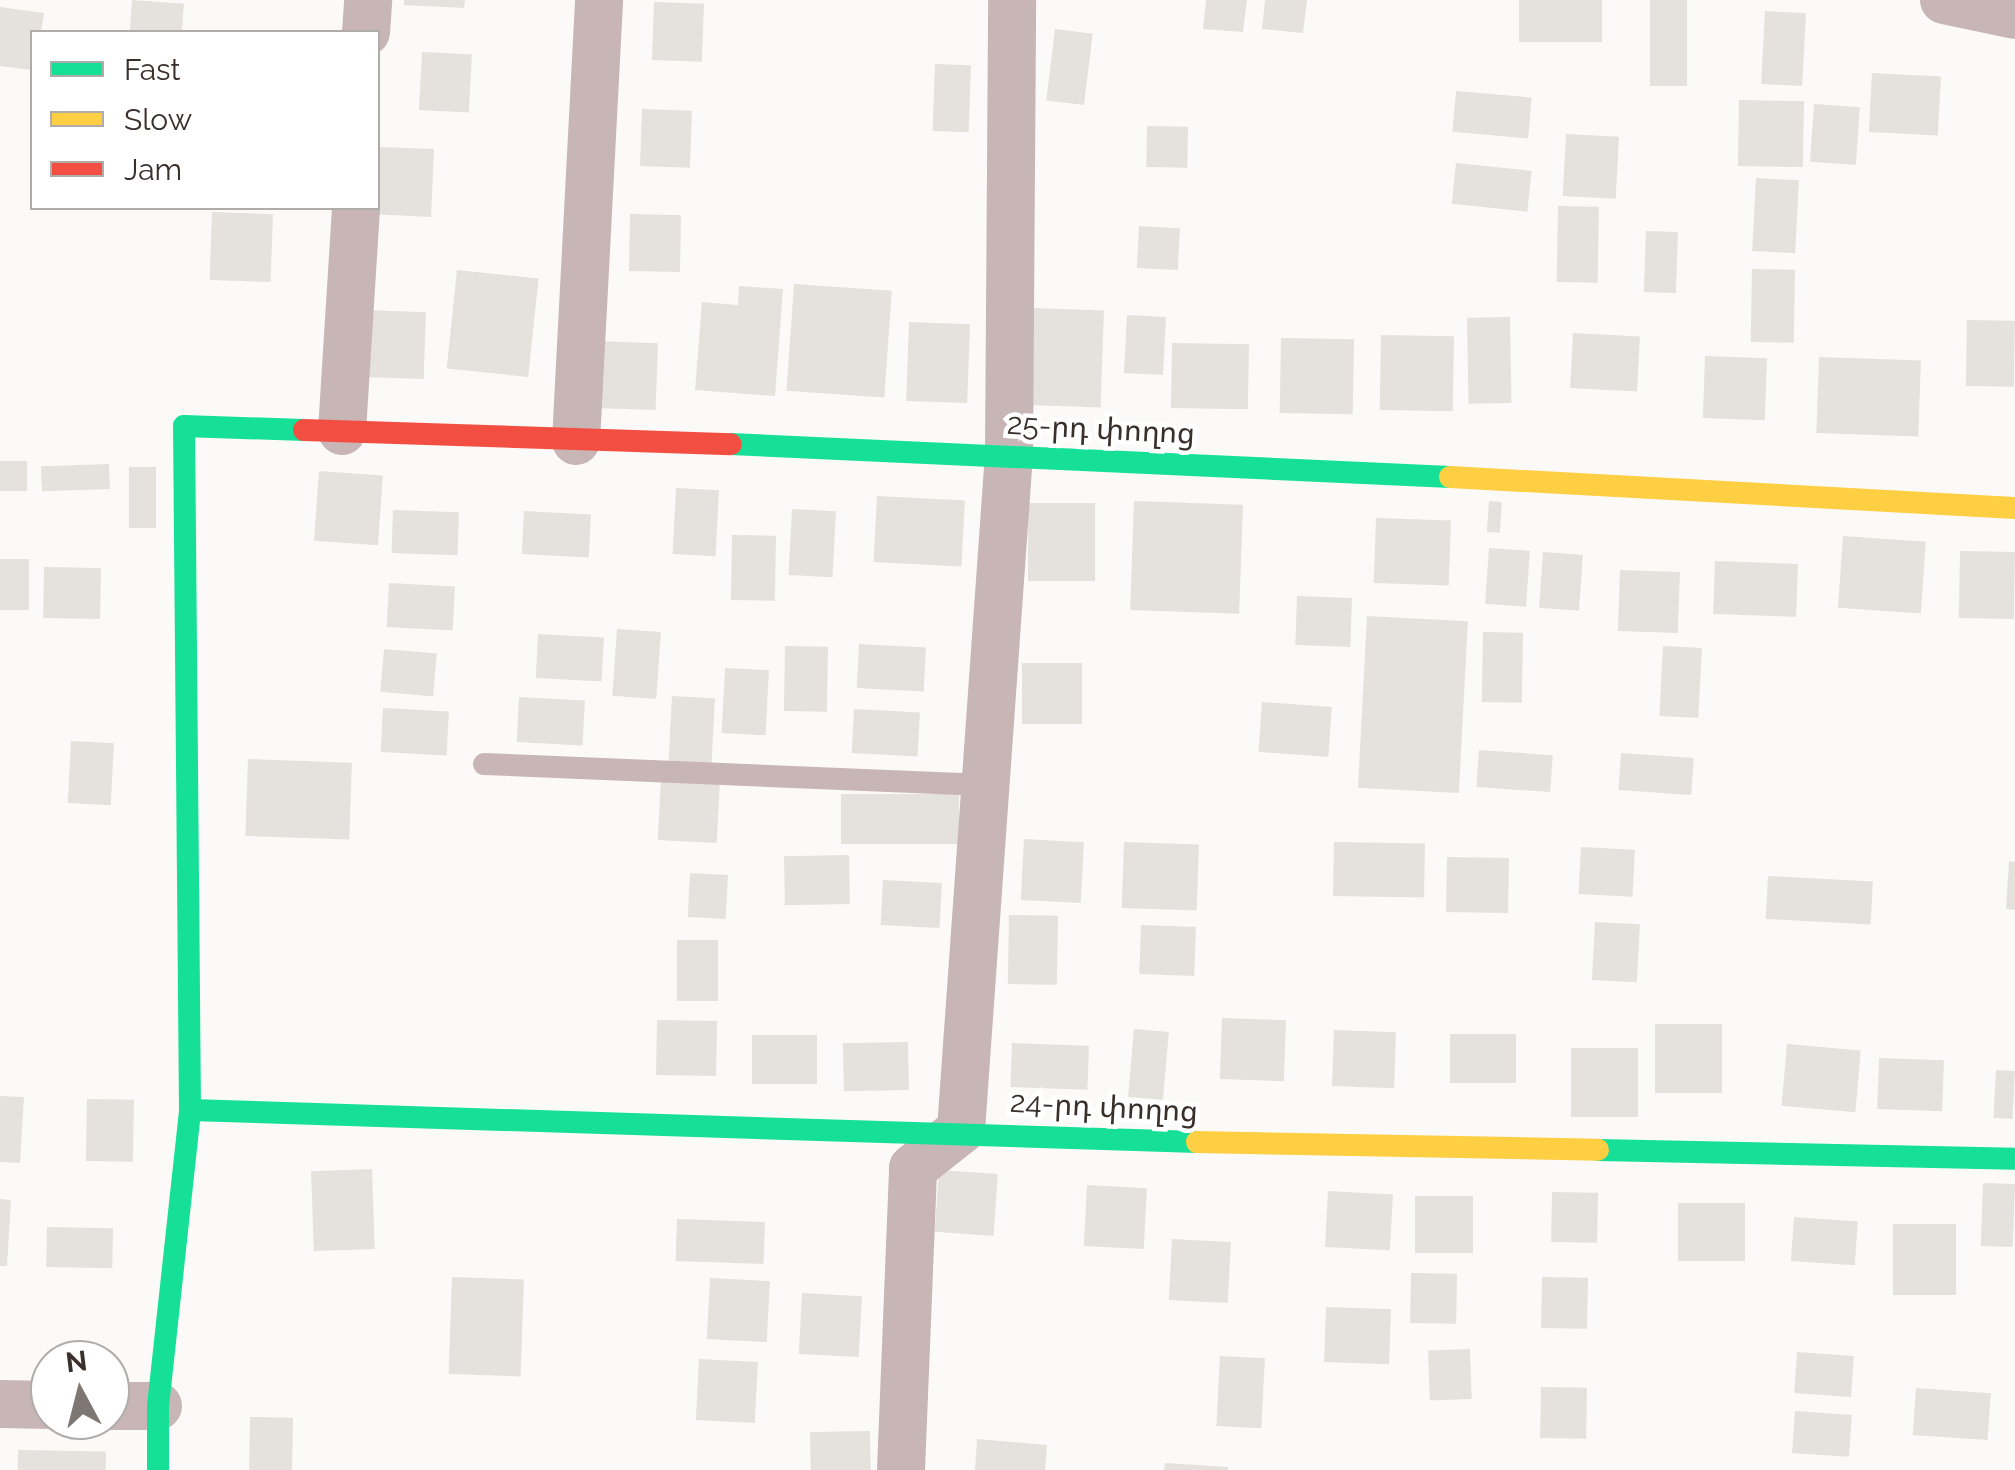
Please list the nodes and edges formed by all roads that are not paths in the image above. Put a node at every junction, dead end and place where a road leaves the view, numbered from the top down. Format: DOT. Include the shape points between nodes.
graph roads {
  1 [pos="368,0"];
  2 [pos="600,0"];
  3 [pos="1012,0"];
  4 [pos="1944,0"];
  5 [pos="2015,15"];
  6 [pos="366,30"];
  7 [pos="356,210"];
  8 [pos="342,431"];
  9 [pos="576,441"];
  10 [pos="1009,453"];
  11 [pos="2015,508"];
  12 [pos="484,764"];
  13 [pos="985,785"];
  14 [pos="190,1110"];
  15 [pos="962,1130"];
  16 [pos="2015,1159"];
  17 [pos="0,1404"];
  18 [pos="30,1405"];
  19 [pos="130,1406"];
  20 [pos="158,1406"];
  21 [pos="158,1470"];
  22 [pos="902,1470"];
  1 -- 6 [label="street"];
  2 -- 9 [label="street"];
  3 -- 10 [label="street"];
  4 -- 5 [label="street"];
  7 -- 8 [label="street"];
  8 -- 9 [label="street, 25-րդ փողոց"];
  8 -- 14 [label="street, 25-րդ փողոց" via="184,426"];
  9 -- 10 [label="street, 25-րդ փողոց"];
  10 -- 11 [label="street, 25-րդ փողոց"];
  10 -- 13 [label="street"];
  12 -- 13 [label="lane"];
  13 -- 15 [label="street"];
  14 -- 15 [label="street, 24-րդ փողոց"];
  14 -- 20 [label="street"];
  15 -- 16 [label="street, 24-րդ փողոց" via="1194,1142"];
  15 -- 22 [label="street" via="913,1168"];
  17 -- 18 [label="street"];
  19 -- 20 [label="street"];
  20 -- 21 [label="street"];
}
